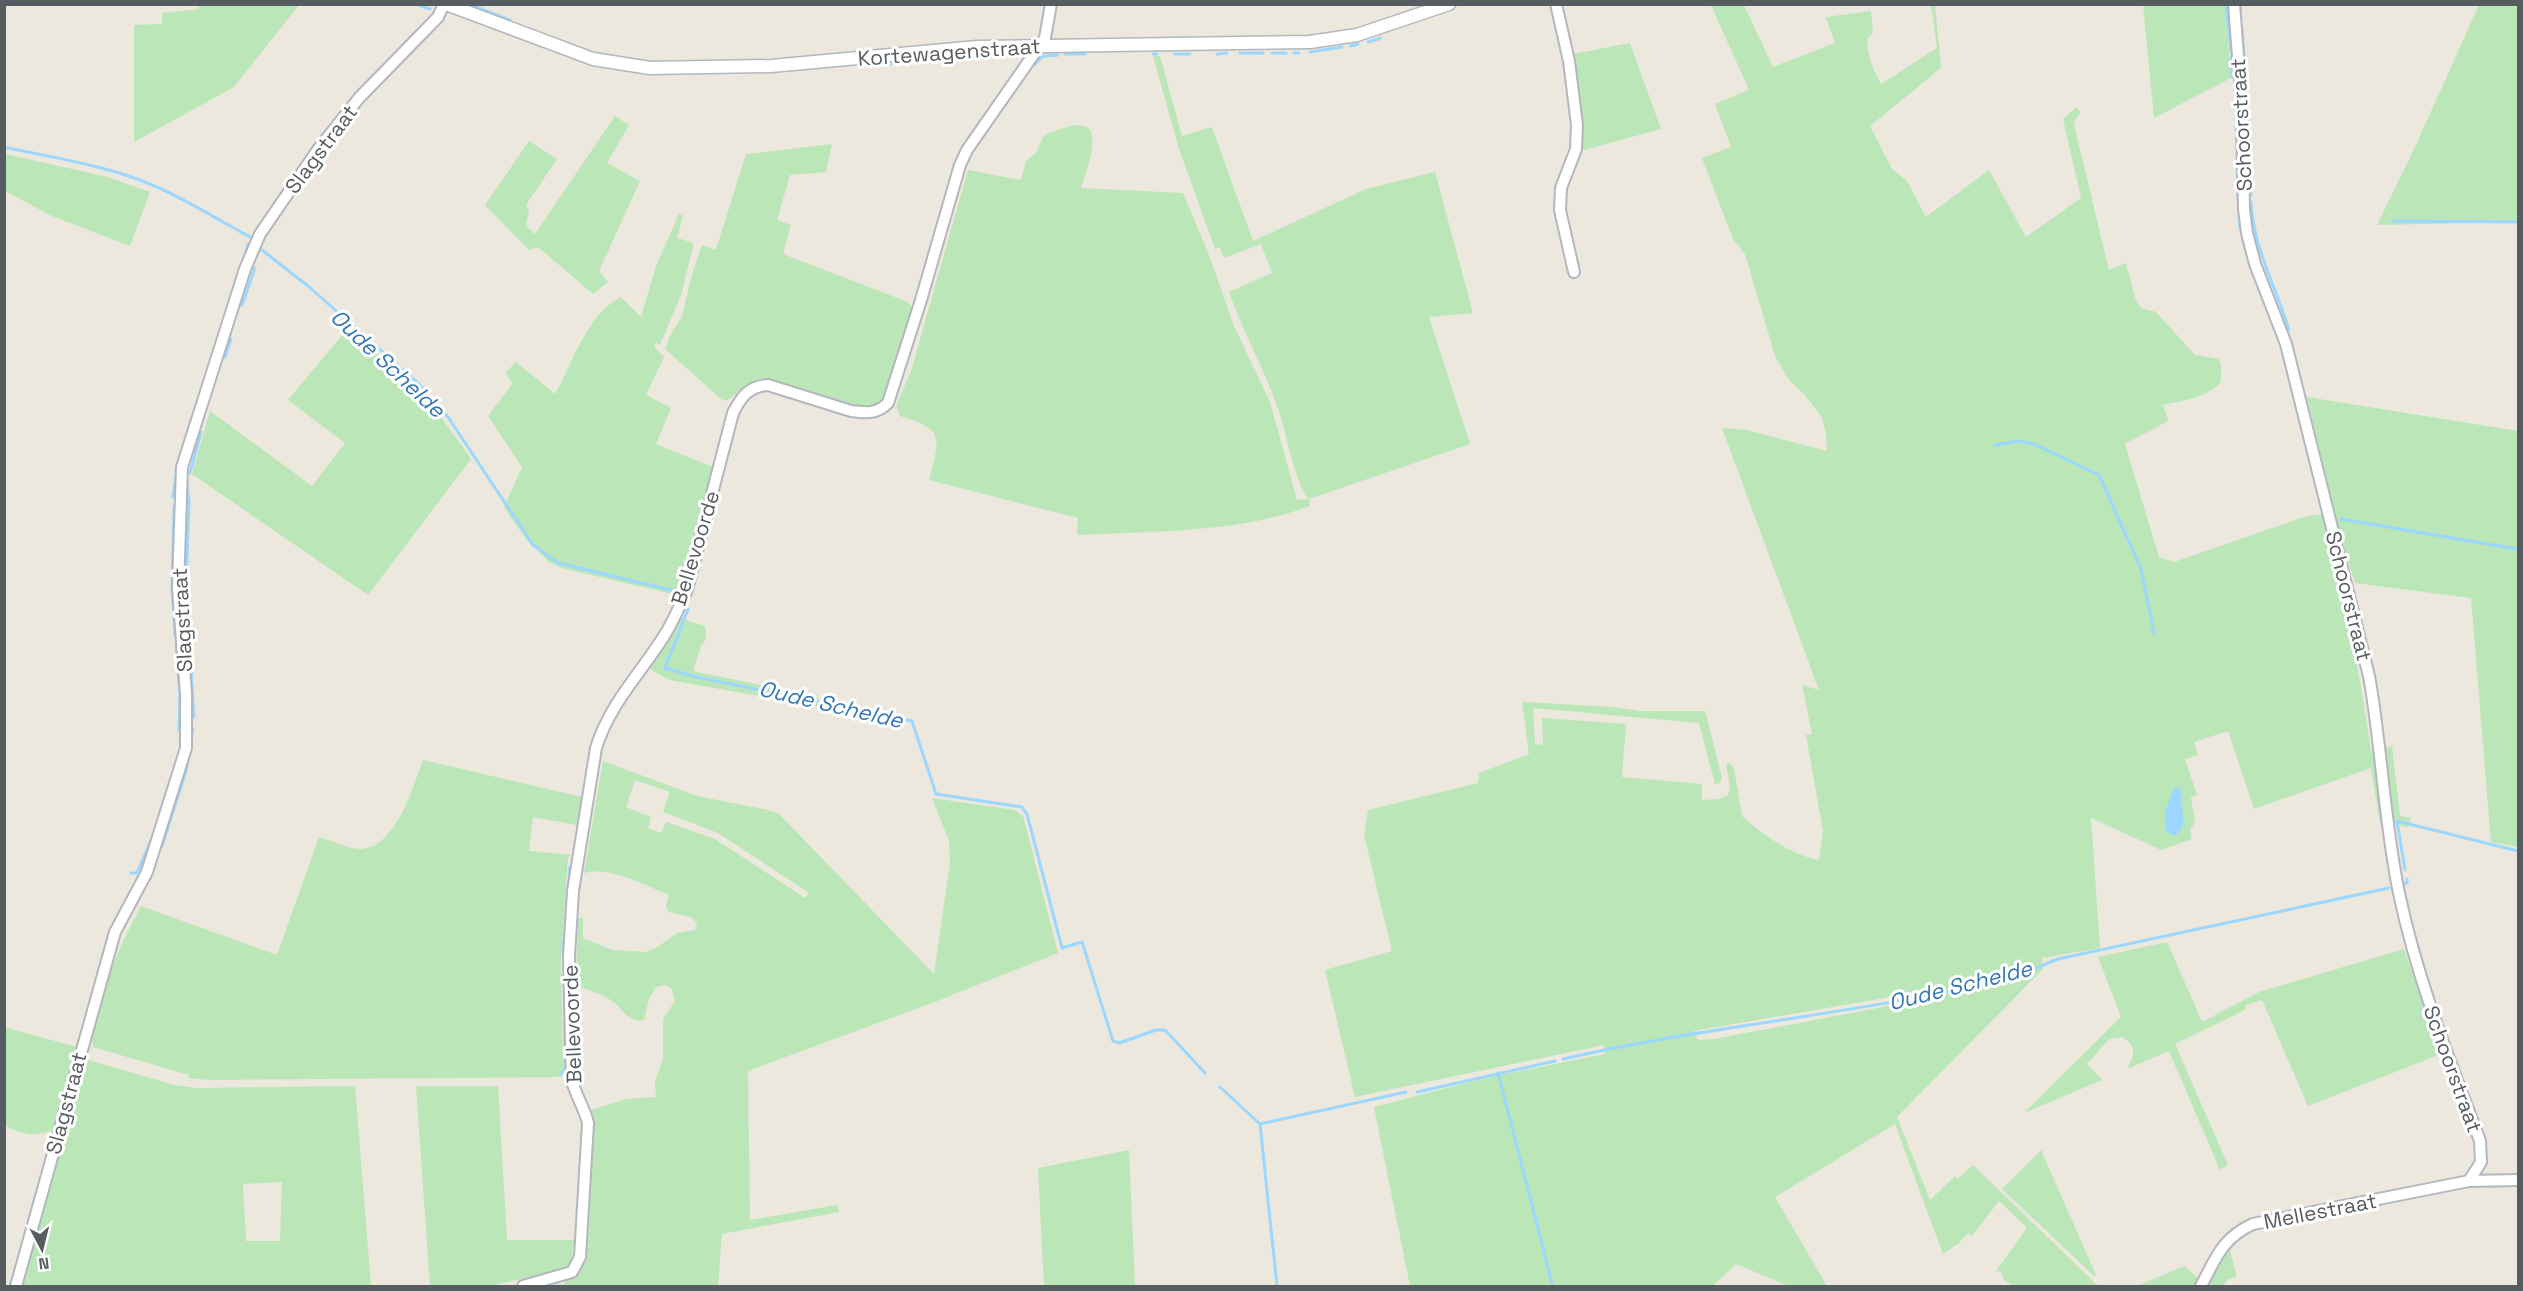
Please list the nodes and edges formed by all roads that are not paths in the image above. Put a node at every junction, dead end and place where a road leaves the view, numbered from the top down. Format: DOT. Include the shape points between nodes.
graph roads {
  1 [pos="1050,4"];
  2 [pos="1449,4"];
  3 [pos="1556,4"];
  4 [pos="2234,4"];
  5 [pos="449,5"];
  6 [pos="1040,45"];
  7 [pos="1574,272"];
  8 [pos="2518,1180"];
  9 [pos="2469,1181"];
  10 [pos="16,1287"];
  11 [pos="523,1287"];
  12 [pos="2201,1287"];
  1 -- 6 [label="street, Bellevoorde" via="1046,38"];
  2 -- 6 [label="street, Kortewagenstraat" via="1357,35 1328,40 1281,44"];
  3 -- 7 [label="street" via="1569,61 1577,125 1576,149 1561,188 1560,210"];
  4 -- 9 [label="street, Schoorstraat" via="2247,232 2286,344 2368,676 2391,848 2414,956 2480,1141 2481,1162"];
  5 -- 6 [label="street, Kortewagenstraat" via="593,59 651,68 746,68 954,48"];
  5 -- 10 [label="street, Slagstraat" via="359,98 319,148 260,234 246,269 182,467 178,588 186,747 147,872 115,932"];
  6 -- 11 [label="street, Bellevoorde" via="962,159 888,403 880,411 851,411 768,384 746,393 733,413 687,590 664,636 603,726 596,748 573,891 569,956 572,1081 588,1122 579,1261 566,1275"];
  8 -- 9 [label="street, Mellestraat"];
  9 -- 12 [label="street, Mellestraat" via="2253,1224 2236,1232 2222,1247"];
}
